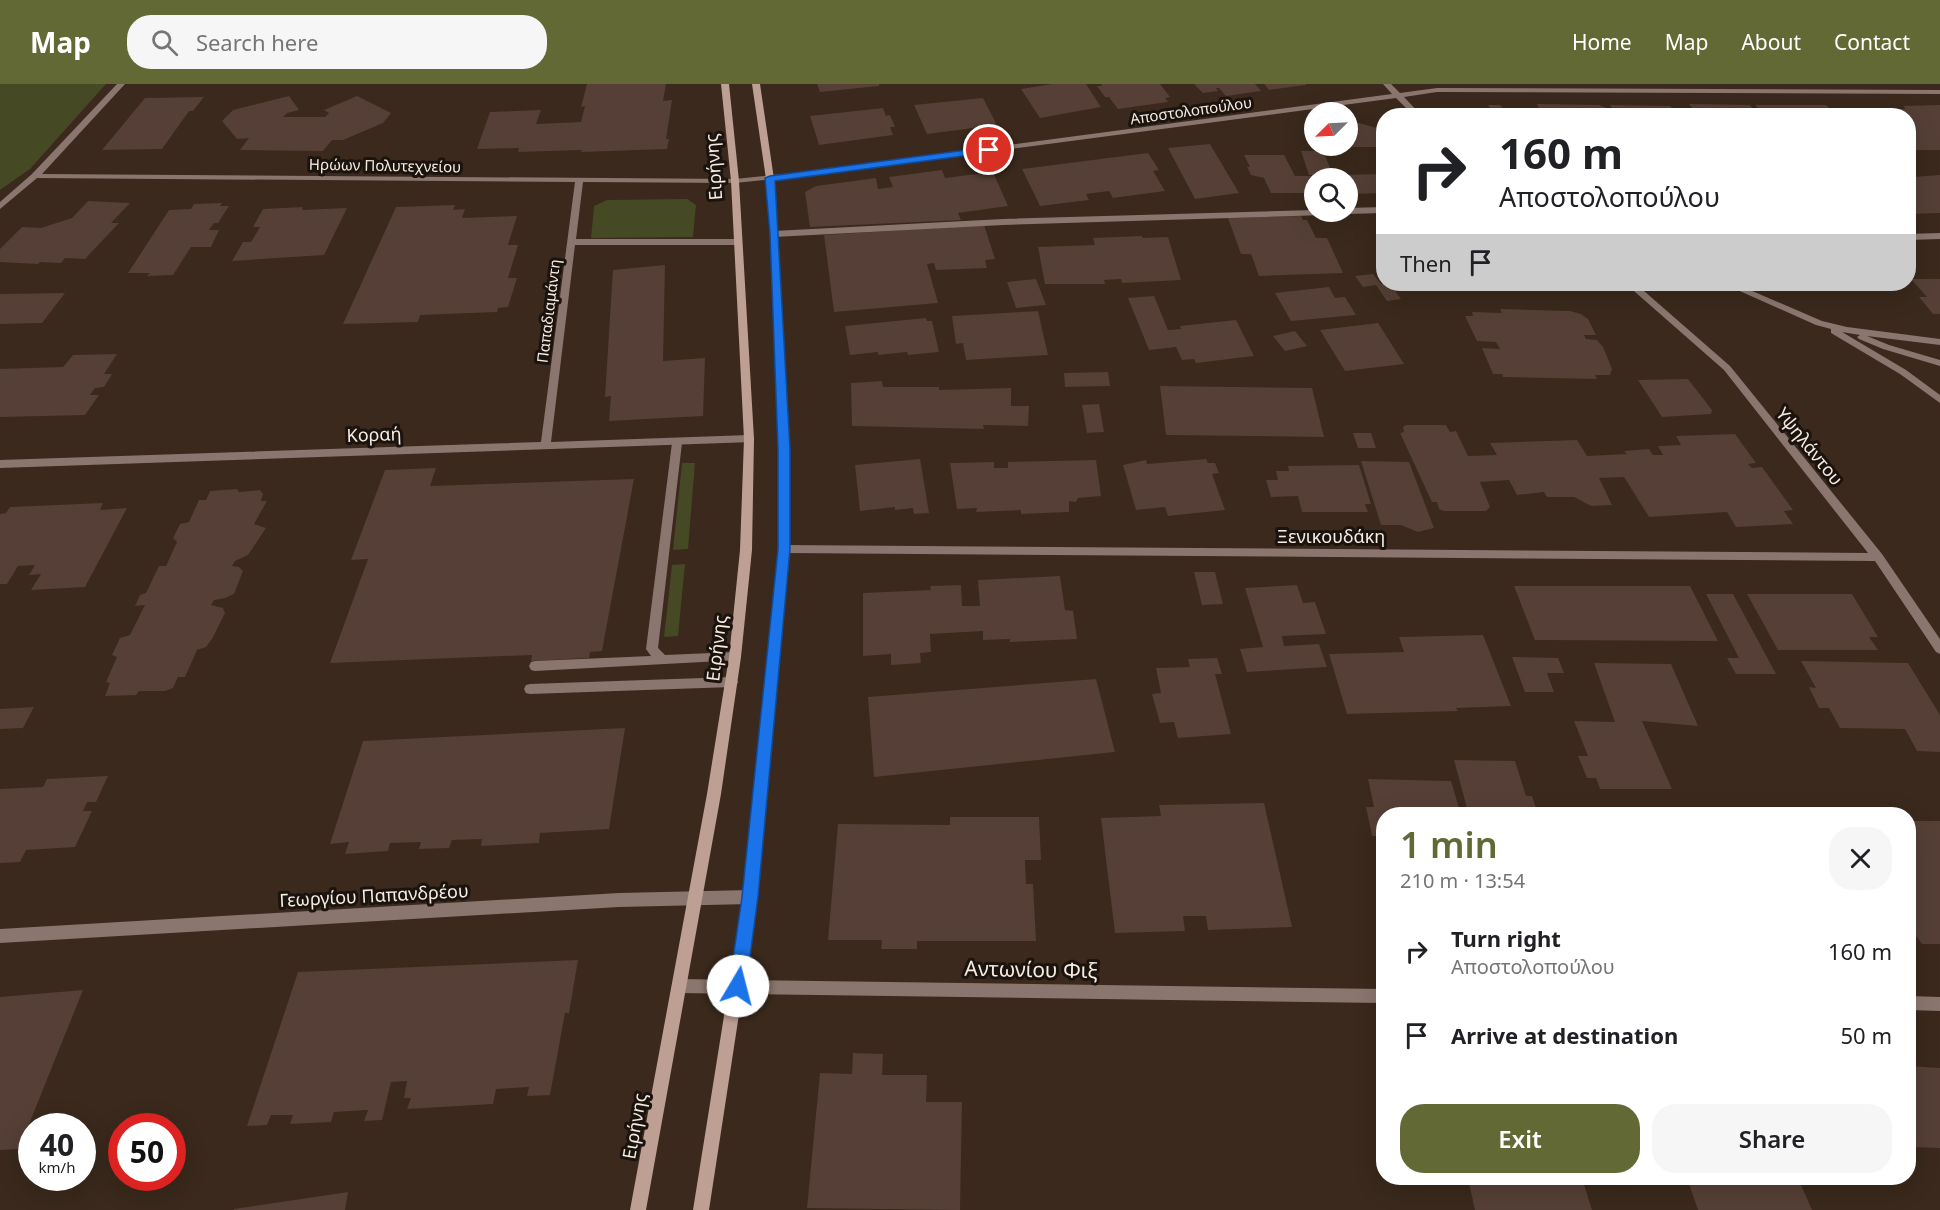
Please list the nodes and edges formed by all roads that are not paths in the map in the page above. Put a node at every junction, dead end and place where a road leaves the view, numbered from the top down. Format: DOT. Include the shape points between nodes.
graph roads {
  1 [pos="121,84"];
  2 [pos="725,84"];
  3 [pos="756,84"];
  4 [pos="1387,84"];
  5 [pos="1940,92"];
  6 [pos="1398,95"];
  7 [pos="1411,108"];
  8 [pos="35,176"];
  9 [pos="770,178"];
  10 [pos="579,181"];
  11 [pos="735,181"];
  12 [pos="0,206"];
  13 [pos="1376,210"];
  14 [pos="1358,211"];
  15 [pos="1304,213"];
  16 [pos="774,234"];
  17 [pos="1940,236"];
  18 [pos="1916,237"];
  19 [pos="571,242"];
  20 [pos="737,242"];
  21 [pos="1639,291"];
  22 [pos="1745,291"];
  23 [pos="1819,323"];
  24 [pos="1847,330"];
  25 [pos="1940,342"];
  26 [pos="1940,363"];
  27 [pos="1940,400"];
  28 [pos="749,439"];
  29 [pos="677,443"];
  30 [pos="546,444"];
  31 [pos="0,464"];
  32 [pos="784,549"];
  33 [pos="1878,556"];
  34 [pos="1940,649"];
  35 [pos="735,657"];
  36 [pos="662,660"];
  37 [pos="535,666"];
  38 [pos="732,682"];
  39 [pos="530,689"];
  40 [pos="695,897"];
  41 [pos="750,897"];
  42 [pos="0,936"];
  43 [pos="679,986"];
  44 [pos="738,986"];
  45 [pos="1376,996"];
  46 [pos="1916,1003"];
  47 [pos="1940,1004"];
  48 [pos="638,1210"];
  49 [pos="701,1210"];
  1 -- 8 [label="street"];
  2 -- 11 [label="main road, Ειρήνης"];
  3 -- 9 [label="main road"];
  4 -- 6 [label="street"];
  5 -- 6 [label="street, Αποστολοπούλου" via="1437,90"];
  6 -- 7 [label="street"];
  6 -- 9 [label="street, Αποστολοπούλου"];
  8 -- 10 [label="street, Ηρώων Πολυτεχνείου"];
  8 -- 12 [label="street"];
  9 -- 11 [label="street, Αποστολοπούλου"];
  9 -- 16 [label="main road"];
  10 -- 11 [label="street, Ηρώων Πολυτεχνείου"];
  10 -- 19 [label="street, Παπαδιαμάντη"];
  11 -- 20 [label="main road, Ειρήνης"];
  13 -- 14 [label="street"];
  15 -- 16 [label="street"];
  16 -- 32 [label="main road" via="784,449"];
  17 -- 18 [label="street"];
  19 -- 20 [label="street"];
  19 -- 30 [label="street, Παπαδιαμάντη"];
  20 -- 28 [label="main road, Ειρήνης"];
  21 -- 33 [label="street, Υψηλάντου" via="1726,368"];
  22 -- 23 [label="street"];
  23 -- 24 [label="street"];
  23 -- 27 [label="street" via="1903,372"];
  24 -- 25 [label="street"];
  24 -- 26 [label="street"];
  28 -- 29 [label="street, Κοραή"];
  28 -- 35 [label="main road, Ειρήνης" via="746,550"];
  29 -- 30 [label="street, Κοραή"];
  29 -- 36 [label="street" via="652,650"];
  30 -- 31 [label="street, Κοραή"];
  32 -- 33 [label="street, Ξενικουδάκη"];
  32 -- 41 [label="main road"];
  33 -- 34 [label="street, Υψηλάντου"];
  35 -- 36 [label="street"];
  35 -- 38 [label="main road, Ειρήνης"];
  36 -- 37 [label="street"];
  38 -- 39 [label="street"];
  38 -- 40 [label="main road, Ειρήνης"];
  40 -- 41 [label="street, Γεωργίου Παπανδρέου"];
  40 -- 42 [label="street, Γεωργίου Παπανδρέου"];
  40 -- 43 [label="main road, Ειρήνης"];
  41 -- 44 [label="main road"];
  43 -- 44 [label="street, Αντωνίου Φιξ"];
  43 -- 48 [label="main road, Ειρήνης"];
  44 -- 45 [label="street, Αντωνίου Φιξ"];
  44 -- 49 [label="main road"];
  46 -- 47 [label="street"];
}
